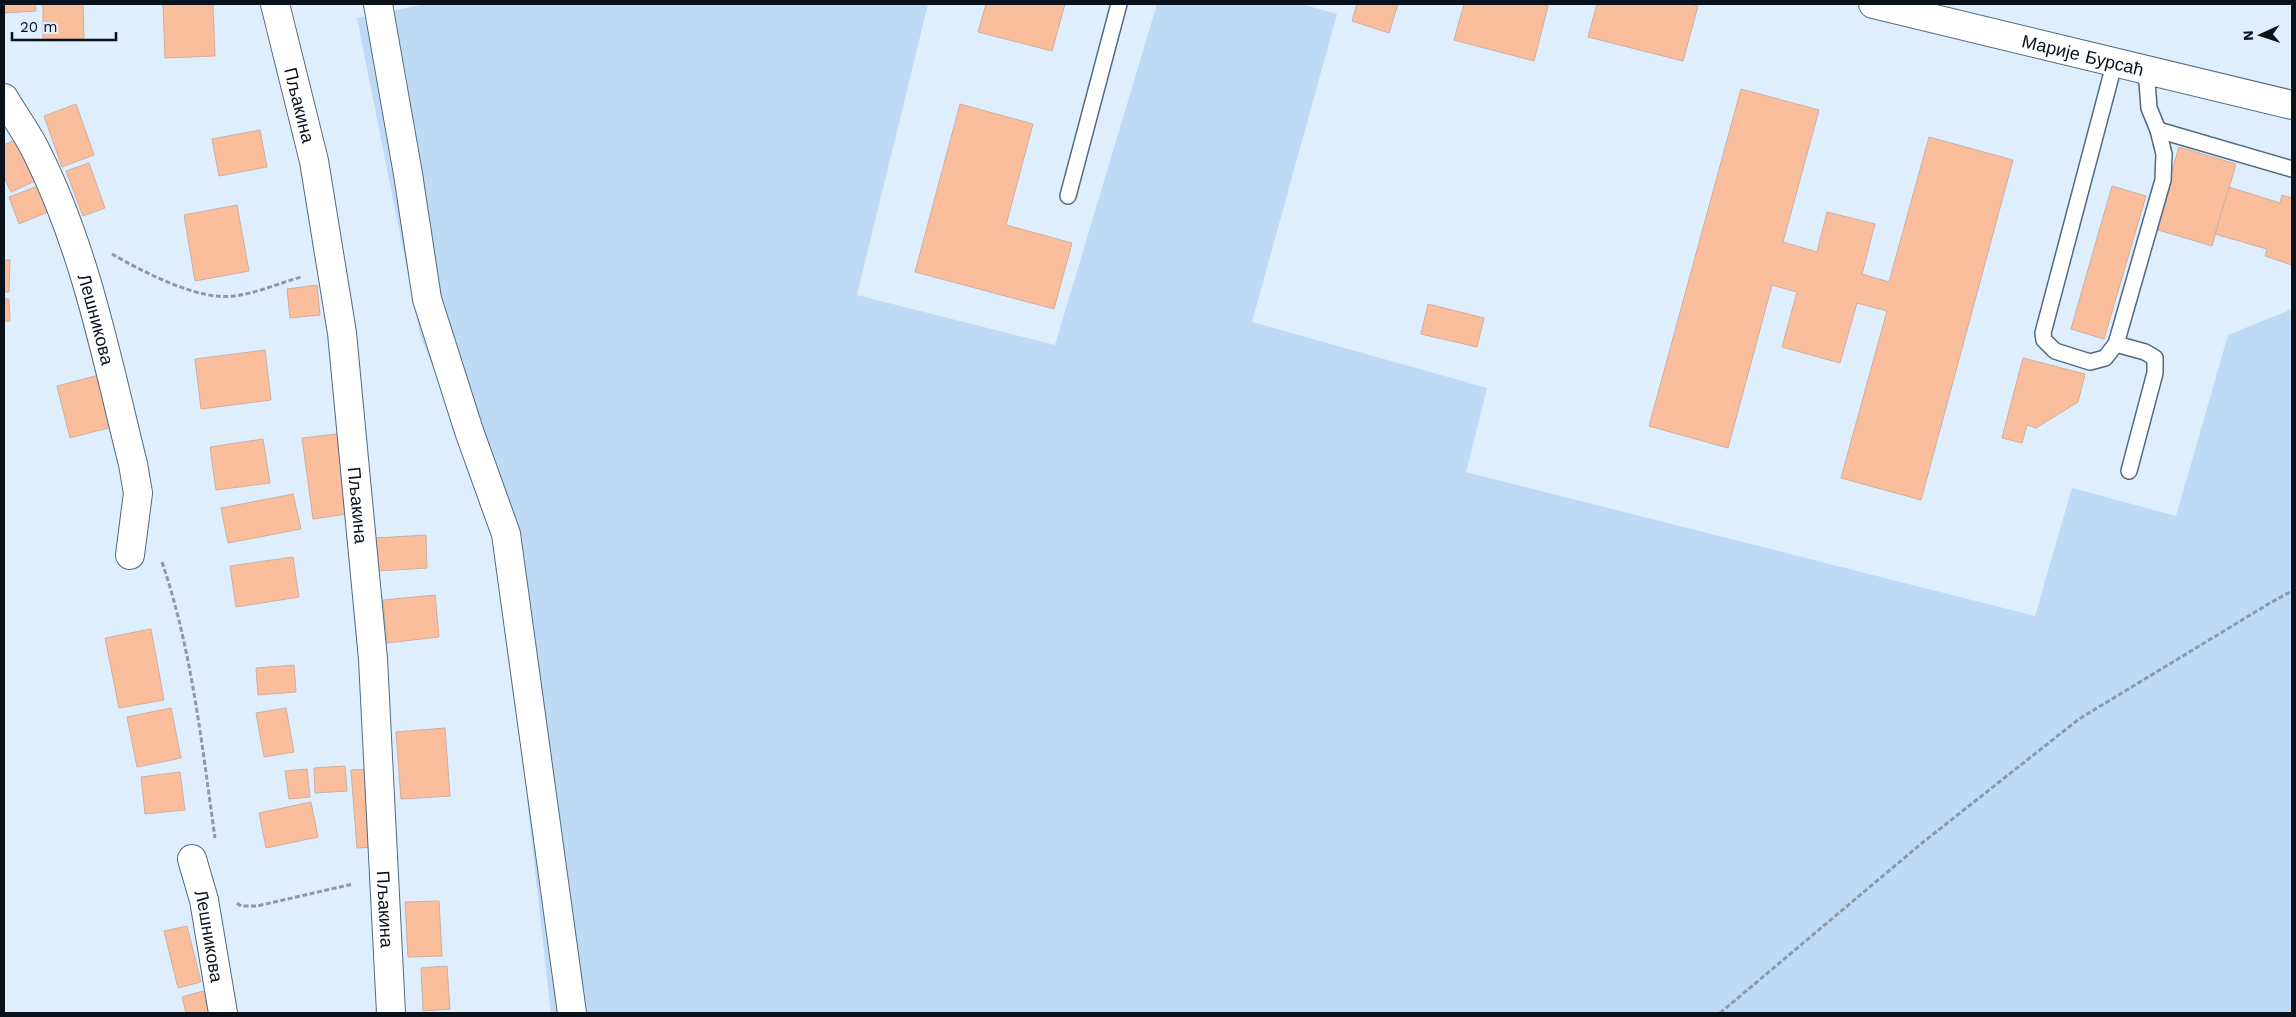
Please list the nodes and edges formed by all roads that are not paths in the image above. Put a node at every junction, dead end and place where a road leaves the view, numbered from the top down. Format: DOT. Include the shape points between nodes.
graph roads {
  1 [pos="275,4"];
  2 [pos="378,4"];
  3 [pos="1119,4"];
  4 [pos="1873,4"];
  5 [pos="2115,61"];
  6 [pos="2146,69"];
  7 [pos="4,98"];
  8 [pos="2292,105"];
  9 [pos="2158,130"];
  10 [pos="2292,169"];
  11 [pos="1068,196"];
  12 [pos="2116,344"];
  13 [pos="2128,471"];
  14 [pos="130,555"];
  15 [pos="192,859"];
  16 [pos="223,1013"];
  17 [pos="391,1013"];
  18 [pos="572,1013"];
  1 -- 17 [label="street, Пљакина" via="314,161 342,333 373,659"];
  2 -- 18 [label="street" via="427,299 506,534"];
  3 -- 11 [label="lane"];
  4 -- 5 [label="street, Марије Бурсаћ"];
  5 -- 6 [label="street, Марије Бурсаћ"];
  5 -- 12 [label="lane" via="2043,333 2044,340 2055,351 2090,362 2105,358"];
  6 -- 8 [label="street, Марије Бурсаћ"];
  6 -- 9 [label="lane" via="2149,108"];
  7 -- 14 [label="street, Лешникова" via="37,153 89,289 138,493"];
  9 -- 10 [label="lane"];
  9 -- 12 [label="lane" via="2164,154 2163,180"];
  12 -- 13 [label="lane" via="2145,352 2154,358 2156,364"];
  15 -- 16 [label="street, Лешникова" via="204,900"];
}
